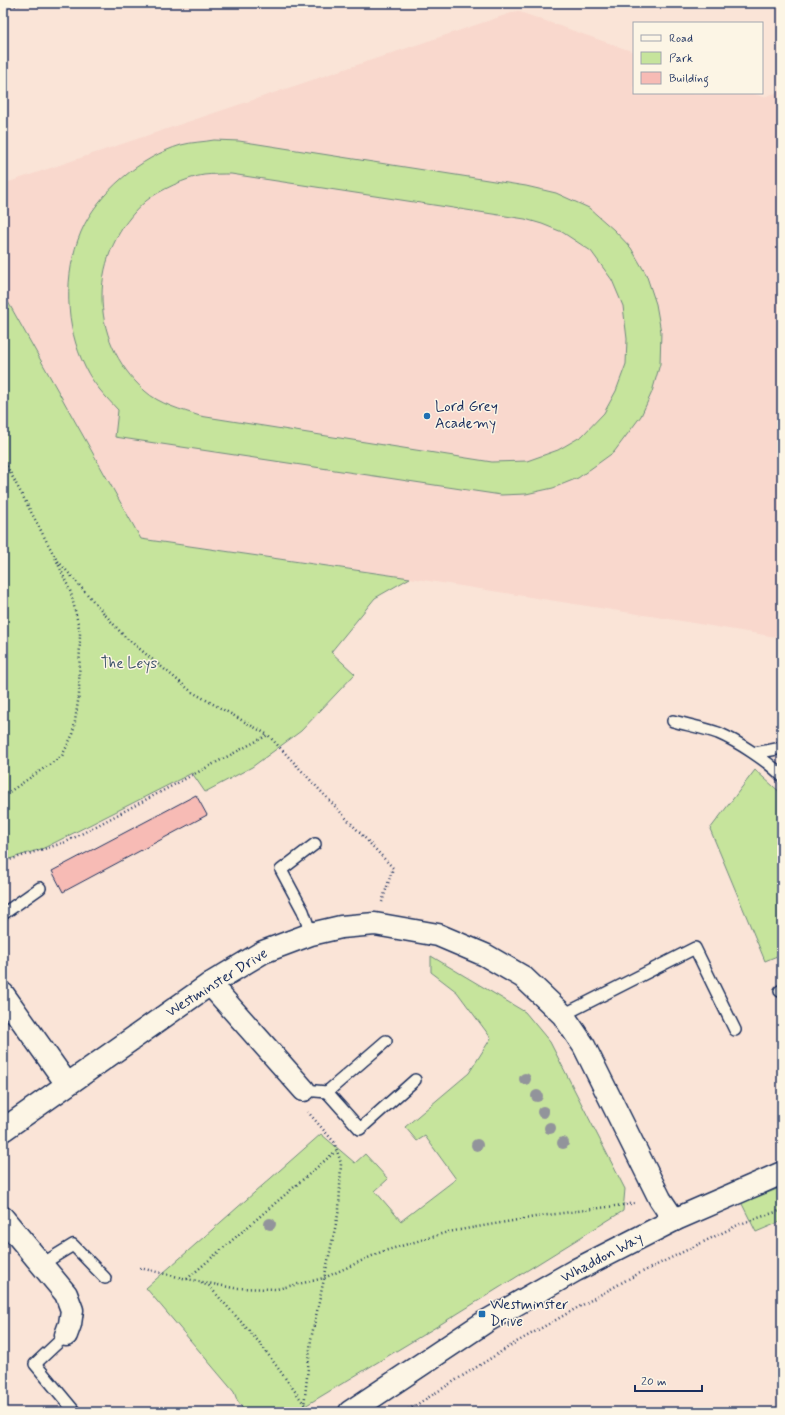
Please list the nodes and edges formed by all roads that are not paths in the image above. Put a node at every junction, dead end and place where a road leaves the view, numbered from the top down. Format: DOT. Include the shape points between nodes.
graph roads {
  1 [pos="673,722"];
  2 [pos="782,748"];
  3 [pos="754,753"];
  4 [pos="782,776"];
  5 [pos="315,844"];
  6 [pos="40,888"];
  7 [pos="3,914"];
  8 [pos="311,934"];
  9 [pos="210,984"];
  10 [pos="3,994"];
  11 [pos="564,1015"];
  12 [pos="735,1030"];
  13 [pos="386,1041"];
  14 [pos="415,1080"];
  15 [pos="67,1084"];
  16 [pos="304,1090"];
  17 [pos="327,1092"];
  18 [pos="3,1130"];
  19 [pos="782,1173"];
  20 [pos="3,1218"];
  21 [pos="674,1220"];
  22 [pos="42,1264"];
  23 [pos="105,1278"];
  24 [pos="66,1335"];
  25 [pos="75,1412"];
  26 [pos="350,1412"];
  1 -- 3 [label="lane" via="719,734"];
  2 -- 3 [label="lane"];
  3 -- 4 [label="lane"];
  5 -- 8 [label="lane" via="281,870 303,911"];
  6 -- 7 [label="lane"];
  8 -- 9 [label="street, Westminster Drive" via="263,952"];
  8 -- 11 [label="street, Westminster Drive" via="375,924 438,935 485,955 523,977"];
  9 -- 15 [label="street, Westminster Drive"];
  9 -- 16 [label="street"];
  10 -- 15 [label="street"];
  11 -- 12 [label="lane" via="695,948"];
  11 -- 21 [label="street, Westminster Drive" via="584,1046 660,1199"];
  13 -- 17 [label="lane"];
  14 -- 17 [label="lane" via="360,1129"];
  15 -- 18 [label="street, Westminster Drive"];
  16 -- 17 [label="lane"];
  19 -- 21 [label="street, Whaddon Way"];
  20 -- 22 [label="street"];
  21 -- 26 [label="street, Whaddon Way" via="576,1270 485,1322"];
  22 -- 23 [label="lane" via="73,1245"];
  22 -- 24 [label="street" via="66,1294 72,1310"];
  24 -- 25 [label="lane" via="35,1364"];
}
